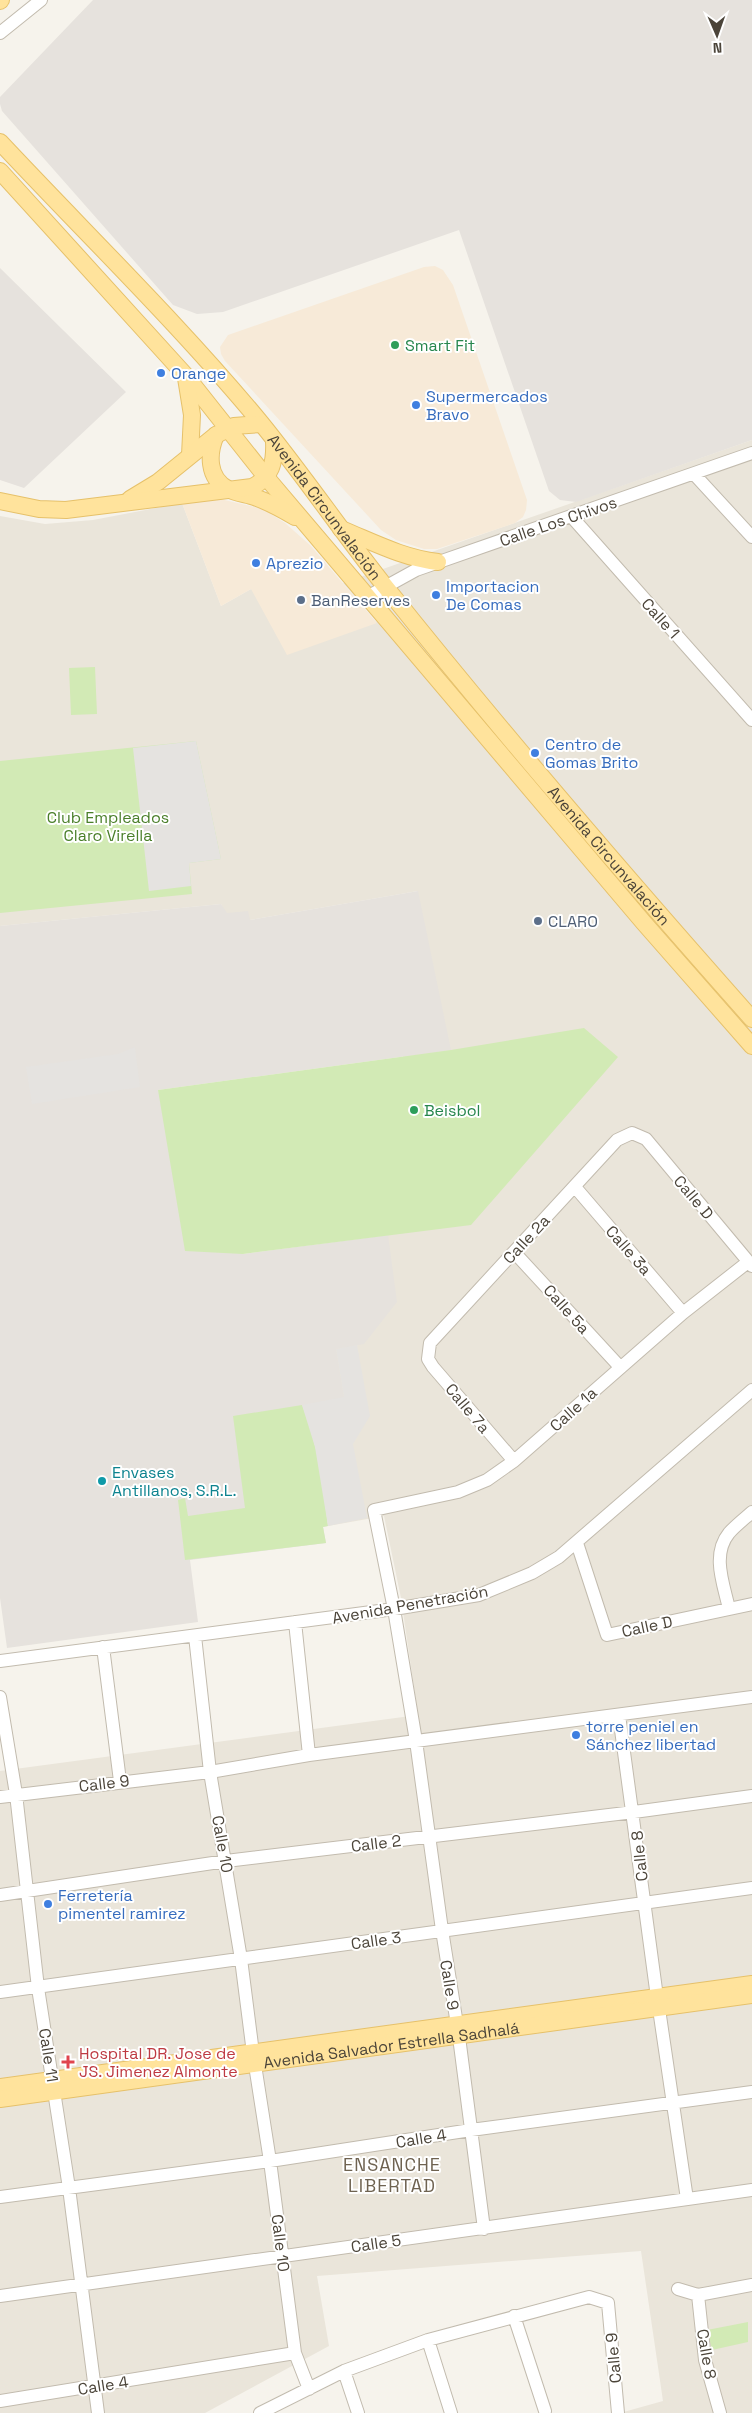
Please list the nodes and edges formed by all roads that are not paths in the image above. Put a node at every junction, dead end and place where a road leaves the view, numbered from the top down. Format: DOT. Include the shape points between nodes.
graph roads {
  1 [pos="35,2"];
  2 [pos="0,33"];
  3 [pos="0,142"];
  4 [pos="0,171"];
  5 [pos="186,376"];
  6 [pos="261,424"];
  7 [pos="222,432"];
  8 [pos="274,441"];
  9 [pos="752,453"];
  10 [pos="190,455"];
  11 [pos="694,474"];
  12 [pos="266,477"];
  13 [pos="228,490"];
  14 [pos="0,501"];
  15 [pos="124,503"];
  16 [pos="571,516"];
  17 [pos="307,524"];
  18 [pos="339,528"];
  19 [pos="752,537"];
  20 [pos="438,562"];
  21 [pos="385,587"];
  22 [pos="367,597"];
  23 [pos="752,720"];
  24 [pos="752,1019"];
  25 [pos="752,1046"];
  26 [pos="632,1133"];
  27 [pos="575,1187"];
  28 [pos="514,1252"];
  29 [pos="750,1264"];
  30 [pos="683,1313"];
  31 [pos="428,1351"];
  32 [pos="620,1367"];
  33 [pos="752,1390"];
  34 [pos="514,1461"];
  35 [pos="374,1510"];
  36 [pos="752,1512"];
  37 [pos="577,1543"];
  38 [pos="752,1604"];
  39 [pos="394,1609"];
  40 [pos="729,1609"];
  41 [pos="295,1622"];
  42 [pos="195,1636"];
  43 [pos="103,1647"];
  44 [pos="0,1661"];
  45 [pos="0,1697"];
  46 [pos="752,1697"];
  47 [pos="619,1715"];
  48 [pos="416,1741"];
  49 [pos="309,1755"];
  50 [pos="210,1772"];
  51 [pos="120,1781"];
  52 [pos="16,1794"];
  53 [pos="752,1796"];
  54 [pos="0,1797"];
  55 [pos="634,1812"];
  56 [pos="428,1837"];
  57 [pos="226,1861"];
  58 [pos="752,1888"];
  59 [pos="28,1891"];
  60 [pos="0,1895"];
  61 [pos="644,1903"];
  62 [pos="442,1930"];
  63 [pos="241,1959"];
  64 [pos="752,1984"];
  65 [pos="38,1988"];
  66 [pos="0,1992"];
  67 [pos="752,1996"];
  68 [pos="658,2003"];
  69 [pos="458,2030"];
  70 [pos="254,2059"];
  71 [pos="54,2085"];
  72 [pos="0,2087"];
  73 [pos="752,2092"];
  74 [pos="0,2099"];
  75 [pos="673,2102"];
  76 [pos="471,2130"];
  77 [pos="270,2161"];
  78 [pos="69,2188"];
  79 [pos="752,2190"];
  80 [pos="0,2197"];
  81 [pos="687,2199"];
  82 [pos="484,2228"];
  83 [pos="283,2256"];
  84 [pos="80,2283"];
  85 [pos="752,2285"];
  86 [pos="678,2289"];
  87 [pos="698,2295"];
  88 [pos="0,2296"];
  89 [pos="514,2316"];
  90 [pos="428,2340"];
  91 [pos="295,2353"];
  92 [pos="344,2371"];
  93 [pos="94,2386"];
  94 [pos="309,2389"];
  95 [pos="0,2401"];
  96 [pos="545,2411"];
  97 [pos="98,2413"];
  98 [pos="260,2413"];
  99 [pos="358,2413"];
  100 [pos="451,2413"];
  101 [pos="618,2413"];
  102 [pos="720,2413"];
  1 -- 2 [label="street"];
  3 -- 6 [label="main road, Avenida Circunvalación"];
  4 -- 5 [label="main road, Avenida Circunvalación"];
  5 -- 7 [label="main road, Avenida Circunvalación"];
  5 -- 10 [label="main road" via="192,415"];
  6 -- 7 [label="main road" via="243,424"];
  6 -- 8 [label="main road, Avenida Circunvalación"];
  7 -- 10 [label="main road"];
  7 -- 12 [label="main road, Avenida Circunvalación"];
  7 -- 13 [label="main road" via="212,445 210,460 215,477"];
  8 -- 12 [label="main road" via="274,460"];
  8 -- 18 [label="main road, Avenida Circunvalación"];
  9 -- 11 [label="street, Calle Los Chivos"];
  10 -- 15 [label="main road" via="158,482"];
  11 -- 16 [label="street, Calle Los Chivos"];
  11 -- 19 [label="street"];
  12 -- 13 [label="main road" via="252,487"];
  12 -- 17 [label="main road, Avenida Circunvalación"];
  13 -- 15 [label="main road"];
  13 -- 17 [label="main road" via="266,501"];
  14 -- 15 [label="main road" via="39,509 66,510"];
  16 -- 20 [label="street, Calle Los Chivos"];
  16 -- 23 [label="street, Calle 1"];
  17 -- 22 [label="main road, Avenida Circunvalación"];
  18 -- 20 [label="main road" via="399,554"];
  18 -- 21 [label="main road, Avenida Circunvalación"];
  20 -- 21 [label="street, Calle Los Chivos"];
  21 -- 22 [label="street, Calle Los Chivos"];
  21 -- 24 [label="main road, Avenida Circunvalación" via="545,780"];
  22 -- 25 [label="main road, Avenida Circunvalación"];
  26 -- 27 [label="street, Calle 2a" via="617,1140"];
  26 -- 29 [label="street, Calle D" via="646,1139"];
  27 -- 28 [label="street, Calle 2a"];
  27 -- 30 [label="street, Calle 3a"];
  28 -- 31 [label="street, Calle 2a" via="430,1343"];
  28 -- 32 [label="street, Calle 5a"];
  29 -- 30 [label="street, Calle 1a"];
  30 -- 32 [label="street, Calle 1a"];
  31 -- 34 [label="street, Calle 7a" via="433,1367"];
  32 -- 34 [label="street, Calle 1a"];
  33 -- 37 [label="street, Avenida Penetración"];
  34 -- 35 [label="street, Calle 1a" via="487,1480 458,1492"];
  35 -- 39 [label="street, Calle 9"];
  36 -- 40 [label="street" via="729,1533 720,1552 719,1563"];
  37 -- 39 [label="street, Avenida Penetración" via="532,1573 479,1595"];
  37 -- 40 [label="street, Calle D" via="607,1635"];
  38 -- 40 [label="street, Calle D"];
  39 -- 41 [label="street, Avenida Penetración"];
  39 -- 48 [label="street, Calle 9"];
  41 -- 42 [label="street, Avenida Penetración"];
  41 -- 49 [label="street"];
  42 -- 43 [label="street, Avenida Penetración"];
  42 -- 50 [label="street, Calle 10"];
  43 -- 44 [label="street, Avenida Penetración"];
  43 -- 51 [label="street"];
  45 -- 52 [label="street, Calle 11"];
  46 -- 47 [label="street, Calle 9"];
  47 -- 48 [label="street, Calle 9"];
  47 -- 55 [label="street, Calle 8"];
  48 -- 49 [label="street, Calle 9"];
  48 -- 56 [label="street, Calle 9"];
  49 -- 50 [label="street, Calle 9"];
  50 -- 51 [label="street, Calle 9"];
  50 -- 57 [label="street, Calle 10"];
  51 -- 52 [label="street, Calle 9"];
  52 -- 54 [label="street, Calle 9"];
  52 -- 59 [label="street, Calle 11"];
  53 -- 55 [label="street, Calle 2"];
  55 -- 56 [label="street, Calle 2"];
  55 -- 61 [label="street, Calle 8"];
  56 -- 57 [label="street, Calle 2"];
  56 -- 62 [label="street, Calle 9"];
  57 -- 59 [label="street, Calle 2"];
  57 -- 63 [label="street, Calle 10"];
  58 -- 61 [label="street, Calle 3"];
  59 -- 60 [label="street, Calle 2"];
  59 -- 65 [label="street, Calle 11"];
  61 -- 62 [label="street, Calle 3"];
  61 -- 68 [label="street, Calle 8"];
  62 -- 63 [label="street, Calle 3"];
  62 -- 69 [label="street, Calle 9"];
  63 -- 65 [label="street, Calle 3"];
  63 -- 70 [label="street, Calle 10"];
  64 -- 68 [label="main road, Avenida Salvador Estrella Sadhalá"];
  65 -- 66 [label="street, Calle 3"];
  65 -- 71 [label="street, Calle 11"];
  67 -- 68 [label="main road, Avenida Salvador Estrella Sadhalá"];
  68 -- 69 [label="main road, Avenida Salvador Estrella Sadhalá"];
  68 -- 75 [label="street, Calle 8"];
  69 -- 70 [label="main road, Avenida Salvador Estrella Sadhalá"];
  69 -- 76 [label="street, Calle 9"];
  70 -- 71 [label="main road, Avenida Salvador Estrella Sadhalá"];
  70 -- 77 [label="street, Calle 10"];
  71 -- 72 [label="main road, Avenida Salvador Estrella Sadhalá"];
  71 -- 74 [label="main road, Avenida Salvador Estrella Sadhalá"];
  71 -- 78 [label="street, Calle 11"];
  73 -- 75 [label="street, Calle 4"];
  75 -- 76 [label="street, Calle 4"];
  75 -- 81 [label="street, Calle 8"];
  76 -- 77 [label="street, Calle 4"];
  76 -- 82 [label="street, Calle 9"];
  77 -- 78 [label="street, Calle 4"];
  77 -- 83 [label="street, Calle 10"];
  78 -- 80 [label="street, Calle 4"];
  78 -- 84 [label="street, Calle 11"];
  79 -- 81 [label="street, Calle 5"];
  81 -- 82 [label="street, Calle 5"];
  82 -- 83 [label="street, Calle 5"];
  83 -- 84 [label="street, Calle 5"];
  83 -- 91 [label="street, Calle 10"];
  84 -- 88 [label="street, Calle 5"];
  84 -- 93 [label="street, Calle 11"];
  85 -- 87 [label="street"];
  86 -- 87 [label="street"];
  87 -- 102 [label="street, Calle 8" via="705,2360"];
  89 -- 90 [label="street"];
  89 -- 96 [label="street"];
  89 -- 101 [label="street, Calle 9" via="589,2298 608,2303"];
  90 -- 92 [label="street"];
  90 -- 100 [label="street"];
  91 -- 93 [label="street, Calle 4"];
  91 -- 94 [label="street, Calle 10"];
  92 -- 94 [label="street"];
  92 -- 99 [label="street"];
  93 -- 95 [label="street, Calle 4"];
  93 -- 97 [label="street, Calle 11"];
  94 -- 98 [label="street"];
}
